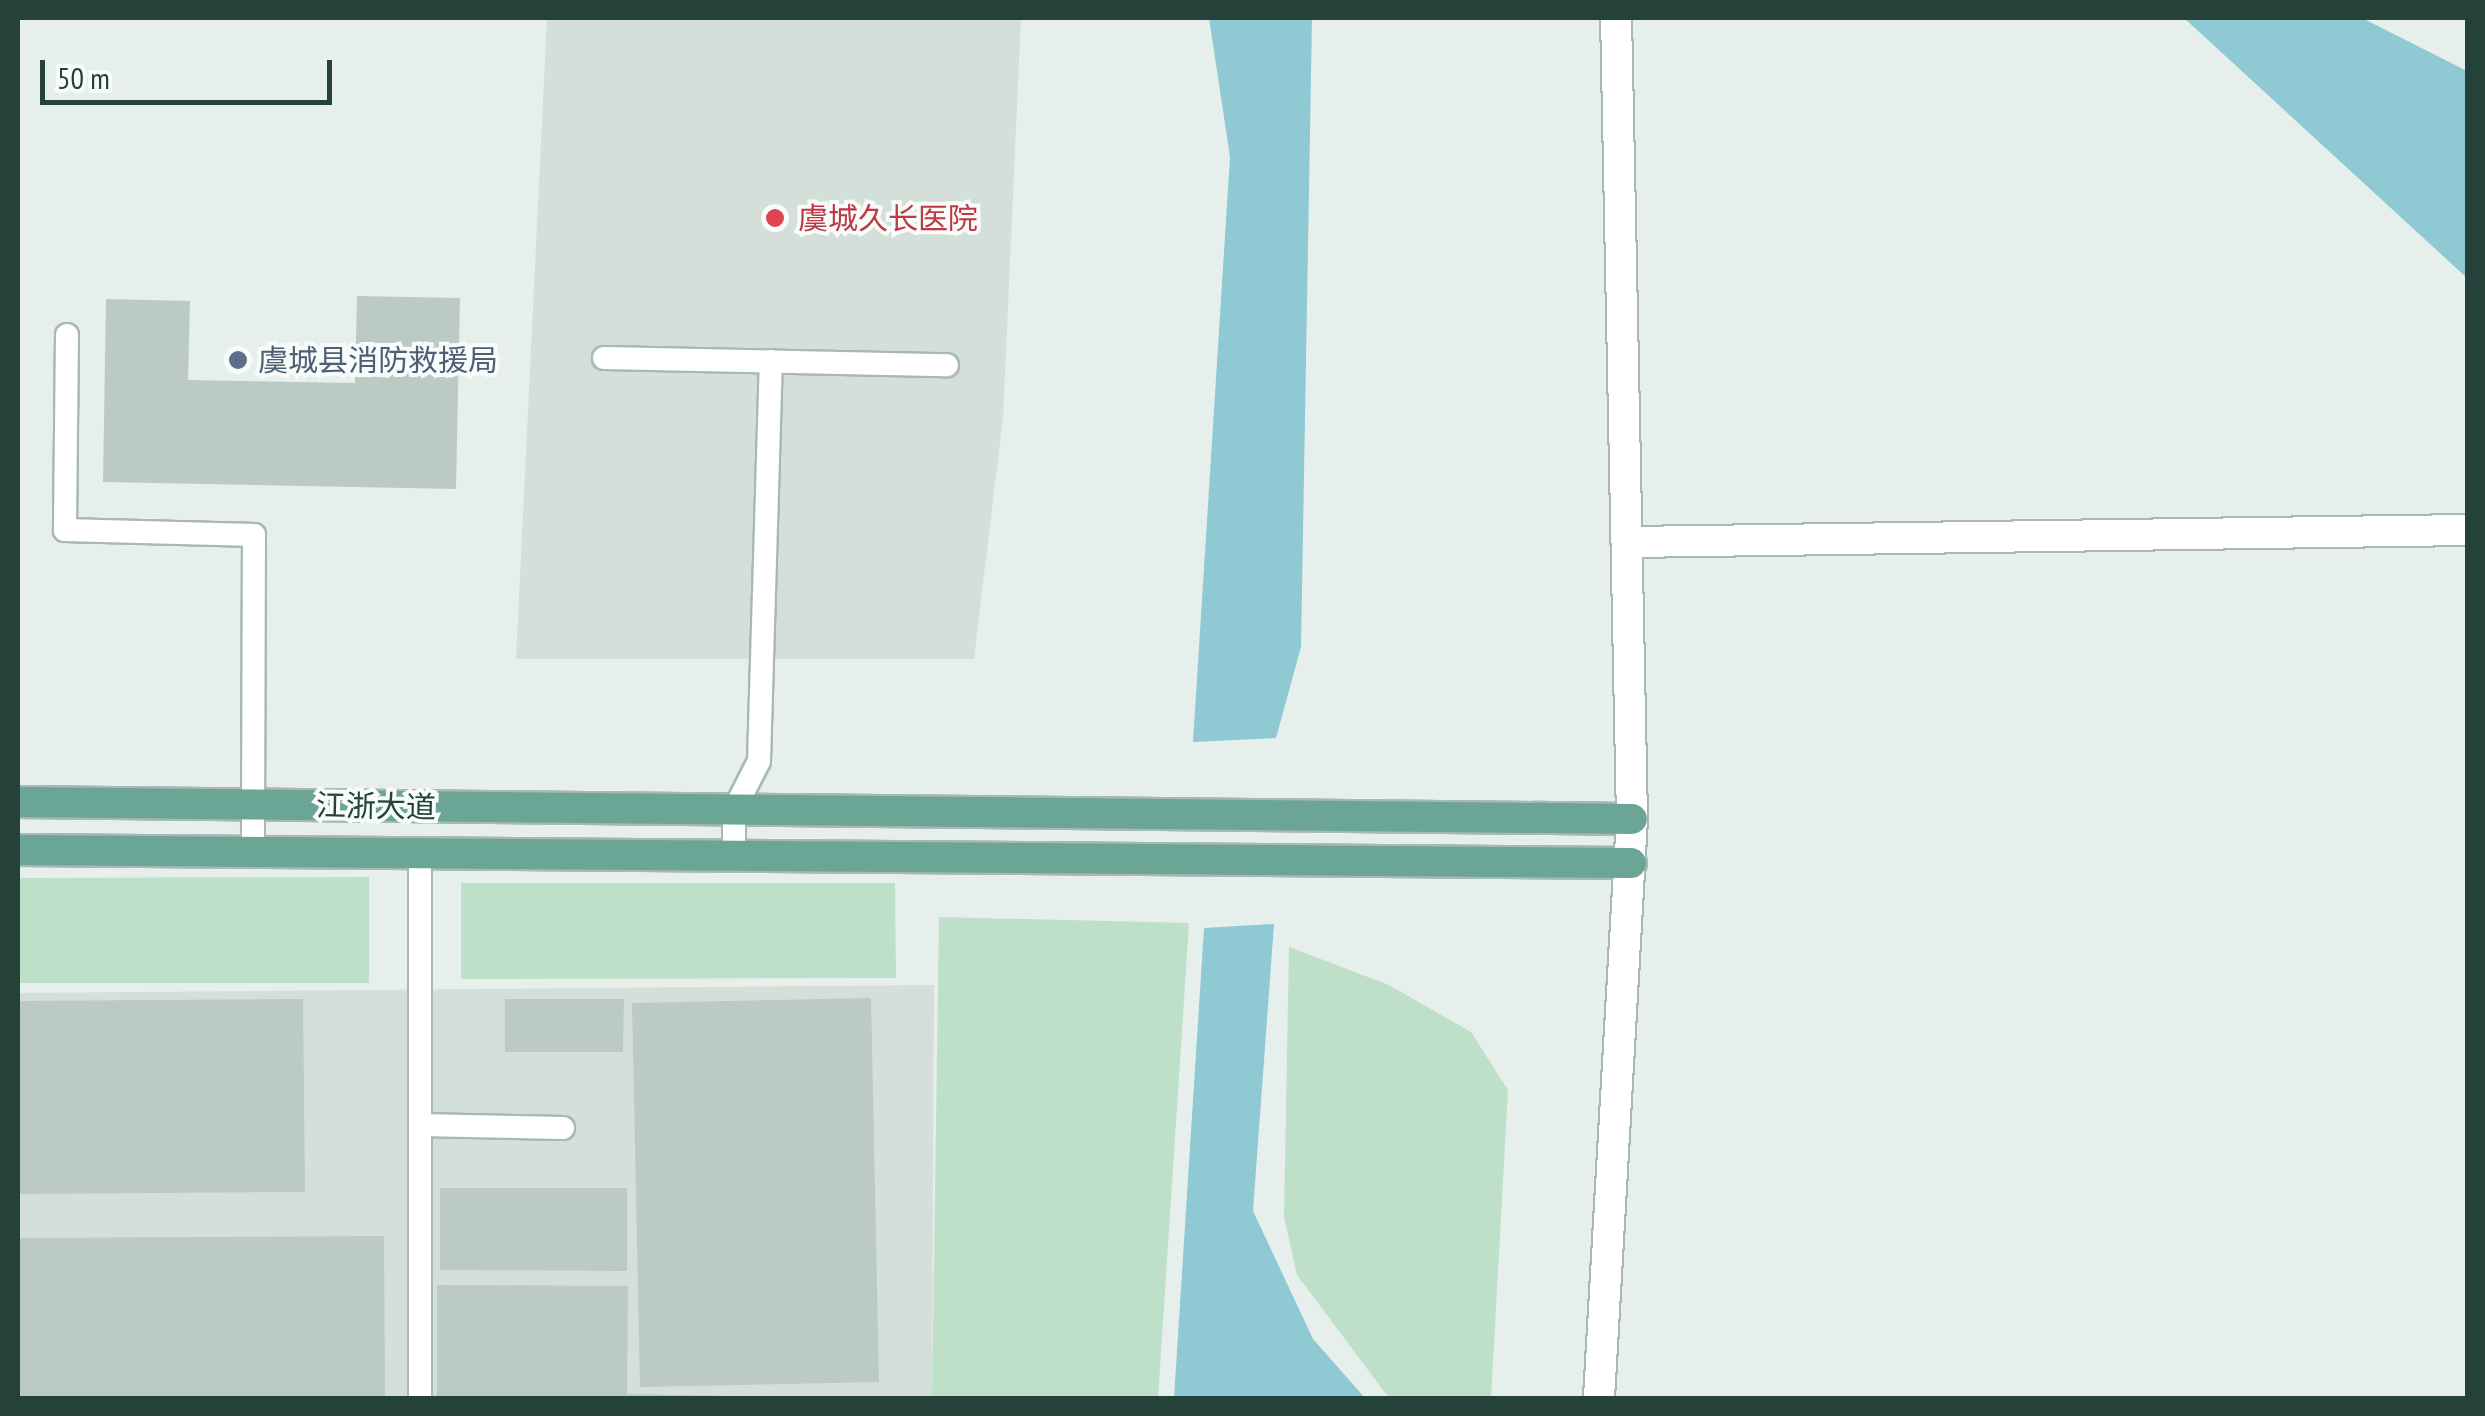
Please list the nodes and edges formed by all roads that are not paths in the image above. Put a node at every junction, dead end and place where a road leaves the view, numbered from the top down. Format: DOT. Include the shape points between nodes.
graph roads {
  1 [pos="1616,18"];
  2 [pos="67,334"];
  3 [pos="604,358"];
  4 [pos="770,362"];
  5 [pos="947,366"];
  6 [pos="2468,530"];
  7 [pos="1630,542"];
  8 [pos="18,802"];
  9 [pos="253,805"];
  10 [pos="734,810"];
  11 [pos="1632,819"];
  12 [pos="18,850"];
  13 [pos="253,852"];
  14 [pos="420,853"];
  15 [pos="734,855"];
  16 [pos="1631,863"];
  17 [pos="420,1125"];
  18 [pos="563,1128"];
  19 [pos="420,1398"];
  20 [pos="1600,1398"];
  1 -- 7 [label="main road"];
  2 -- 9 [label="lane" via="65,530 254,535"];
  3 -- 4 [label="lane"];
  4 -- 5 [label="lane"];
  4 -- 10 [label="lane" via="759,762"];
  6 -- 7 [label="main road"];
  7 -- 11 [label="main road"];
  8 -- 9 [label="main road, 江浙大道"];
  9 -- 10 [label="main road, 江浙大道"];
  9 -- 13 [label="lane"];
  10 -- 11 [label="main road, 江浙大道"];
  10 -- 15 [label="lane"];
  11 -- 16 [label="main road"];
  12 -- 13 [label="main road, 江浙大道"];
  13 -- 14 [label="main road, 江浙大道"];
  14 -- 15 [label="main road, 江浙大道"];
  14 -- 17 [label="lane"];
  15 -- 16 [label="main road, 江浙大道"];
  16 -- 20 [label="main road"];
  17 -- 18 [label="lane"];
  17 -- 19 [label="lane"];
}
